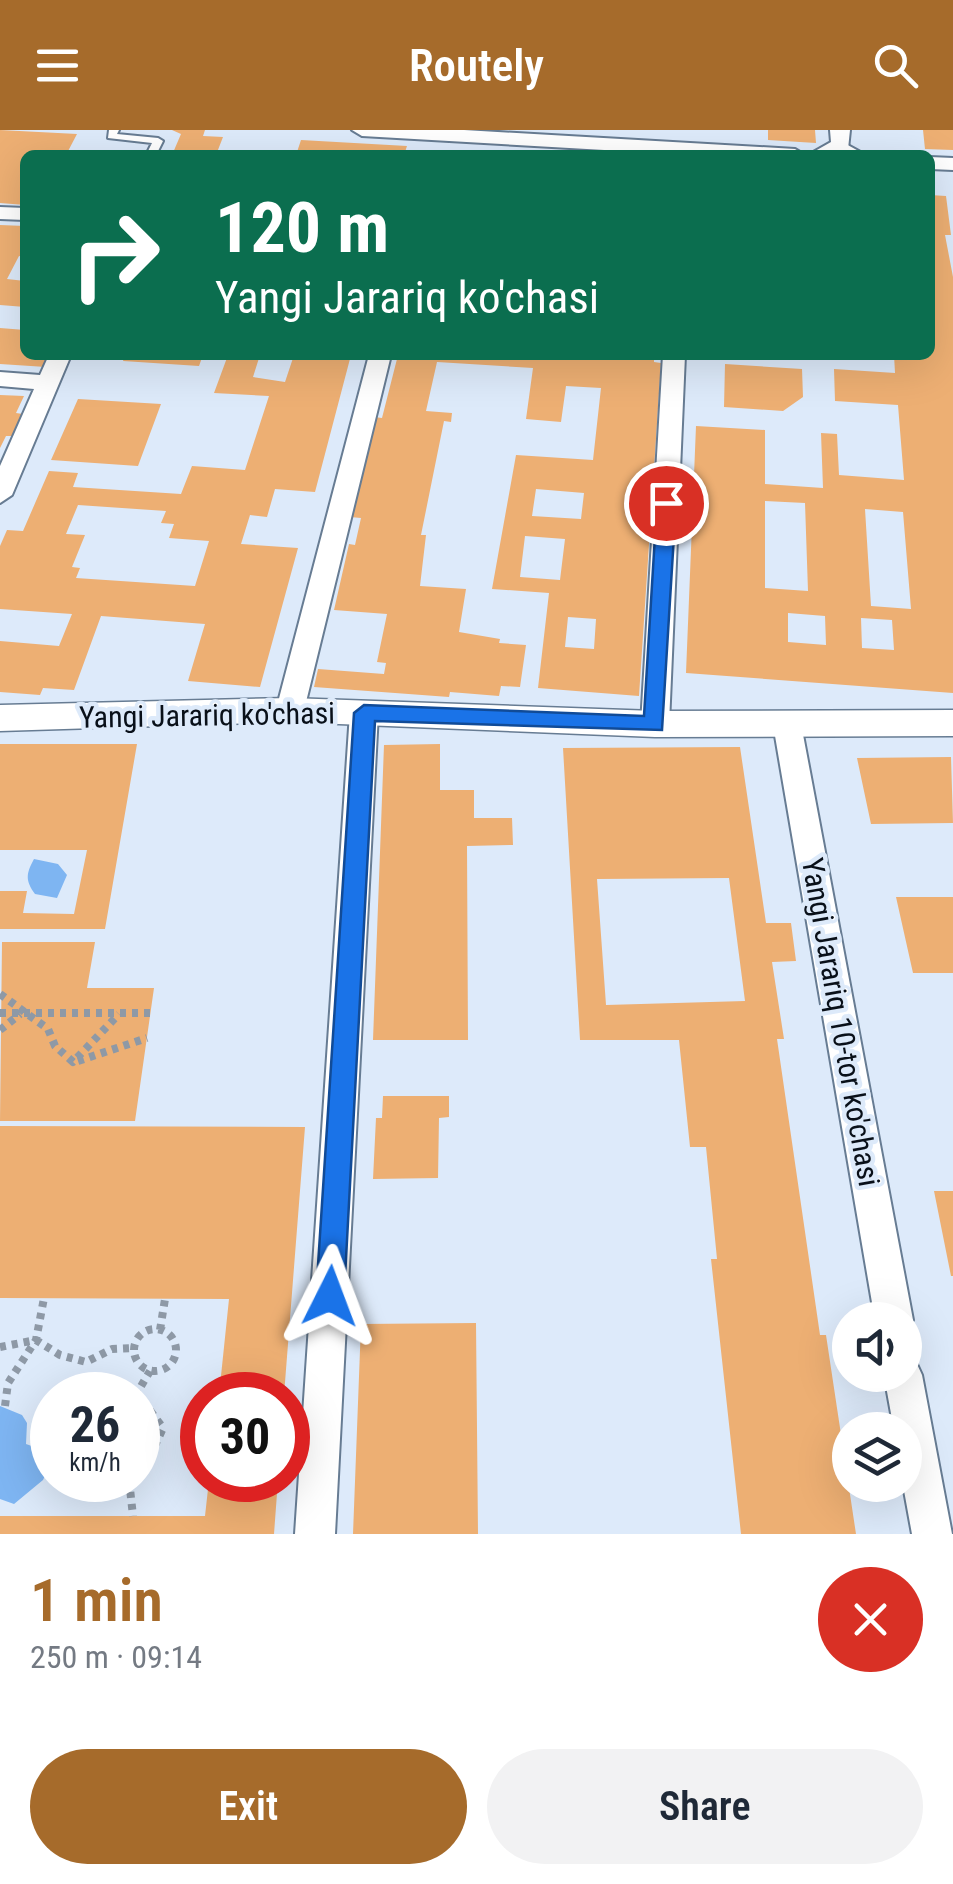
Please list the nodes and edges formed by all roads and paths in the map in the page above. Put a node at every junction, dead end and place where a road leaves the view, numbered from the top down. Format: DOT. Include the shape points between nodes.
graph roads {
  1 [pos="114,130"];
  2 [pos="362,130"];
  3 [pos="584,136"];
  4 [pos="433,145"];
  5 [pos="154,150"];
  6 [pos="672,150"];
  7 [pos="58,360"];
  8 [pos="379,360"];
  9 [pos="674,360"];
  10 [pos="0,379"];
  11 [pos="48,382"];
  12 [pos="0,495"];
  13 [pos="290,710"];
  14 [pos="364,713"];
  15 [pos="0,718"];
  16 [pos="953,723"];
  17 [pos="655,724"];
  18 [pos="787,724"];
  19 [pos="0,994"];
  20 [pos="0,1014"];
  21 [pos="21,1014"];
  22 [pos="118,1014"];
  23 [pos="150,1014"];
  24 [pos="0,1030"];
  25 [pos="147,1038"];
  26 [pos="73,1062"];
  27 [pos="44,1298"];
  28 [pos="164,1299"];
  29 [pos="891,1302"];
  30 [pos="160,1330"];
  31 [pos="36,1340"];
  32 [pos="0,1347"];
  33 [pos="134,1348"];
  34 [pos="151,1370"];
  35 [pos="907,1392"];
  36 [pos="5,1406"];
  37 [pos="131,1502"];
  38 [pos="133,1516"];
  39 [pos="316,1534"];
  40 [pos="932,1534"];
  1 -- 5 [label="lane" via="111,136 158,141"];
  2 -- 4 [label="street"];
  3 -- 4 [label="street"];
  3 -- 6 [label="street"];
  7 -- 11 [label="street"];
  8 -- 13 [label="street"];
  9 -- 17 [label="street"];
  10 -- 11 [label="street"];
  11 -- 12 [label="street"];
  13 -- 14 [label="street, Yangi Jarariq ko'chasi"];
  13 -- 15 [label="street, Yangi Jarariq ko'chasi"];
  14 -- 17 [label="street, Yangi Jarariq ko'chasi"];
  14 -- 39 [label="street"];
  16 -- 18 [label="street, Yangi Jarariq ko'chasi"];
  17 -- 18 [label="street, Yangi Jarariq ko'chasi"];
  18 -- 29 [label="street, Yangi Jarariq 10-tor ko'chasi"];
  19 -- 21 [label="path"];
  20 -- 21 [label="path"];
  21 -- 22 [label="path"];
  21 -- 24 [label="path"];
  21 -- 26 [label="path" via="48,1029"];
  22 -- 23 [label="path"];
  22 -- 26 [label="path"];
  25 -- 26 [label="path"];
  27 -- 31 [label="path"];
  28 -- 30 [label="path"];
  30 -- 33 [label="path" via="141,1336"];
  30 -- 34 [label="path" via="173,1336 176,1350 165,1366"];
  31 -- 32 [label="path"];
  31 -- 33 [label="path" via="86,1362 112,1349"];
  31 -- 36 [label="path" via="14,1373"];
  33 -- 34 [label="path" via="139,1366"];
  35 -- 40 [label="street"];
  37 -- 38 [label="path"];
}
